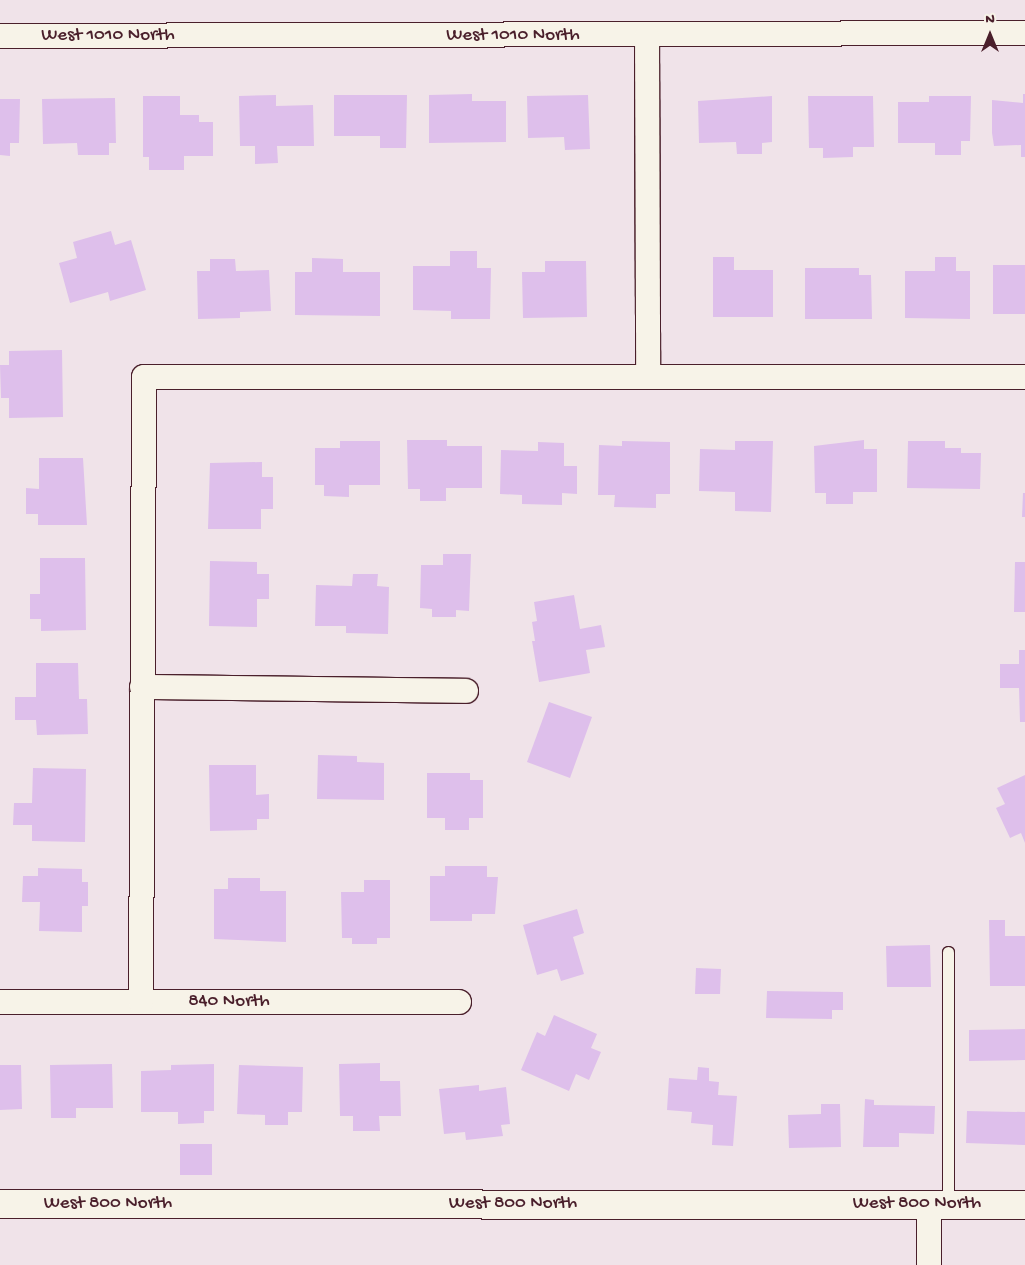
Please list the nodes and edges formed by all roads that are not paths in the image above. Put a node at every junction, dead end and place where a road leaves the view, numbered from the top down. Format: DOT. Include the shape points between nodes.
graph roads {
  1 [pos="1025,33"];
  2 [pos="0,36"];
  3 [pos="647,36"];
  4 [pos="648,375"];
  5 [pos="1025,377"];
  6 [pos="142,687"];
  7 [pos="466,691"];
  8 [pos="948,952"];
  9 [pos="0,1002"];
  10 [pos="140,1002"];
  11 [pos="459,1002"];
  12 [pos="0,1204"];
  13 [pos="938,1204"];
  14 [pos="1025,1205"];
  15 [pos="930,1265"];
  1 -- 3 [label="street, West 1010 North"];
  2 -- 3 [label="street, West 1010 North"];
  3 -- 4 [label="street"];
  4 -- 5 [label="street"];
  4 -- 6 [label="street" via="144,376"];
  6 -- 7 [label="street"];
  6 -- 10 [label="street"];
  8 -- 13 [label="lane"];
  9 -- 10 [label="street, 840 North"];
  10 -- 11 [label="street, 840 North"];
  12 -- 13 [label="street, West 800 North"];
  13 -- 14 [label="street, West 800 North"];
  13 -- 15 [label="street"];
}
